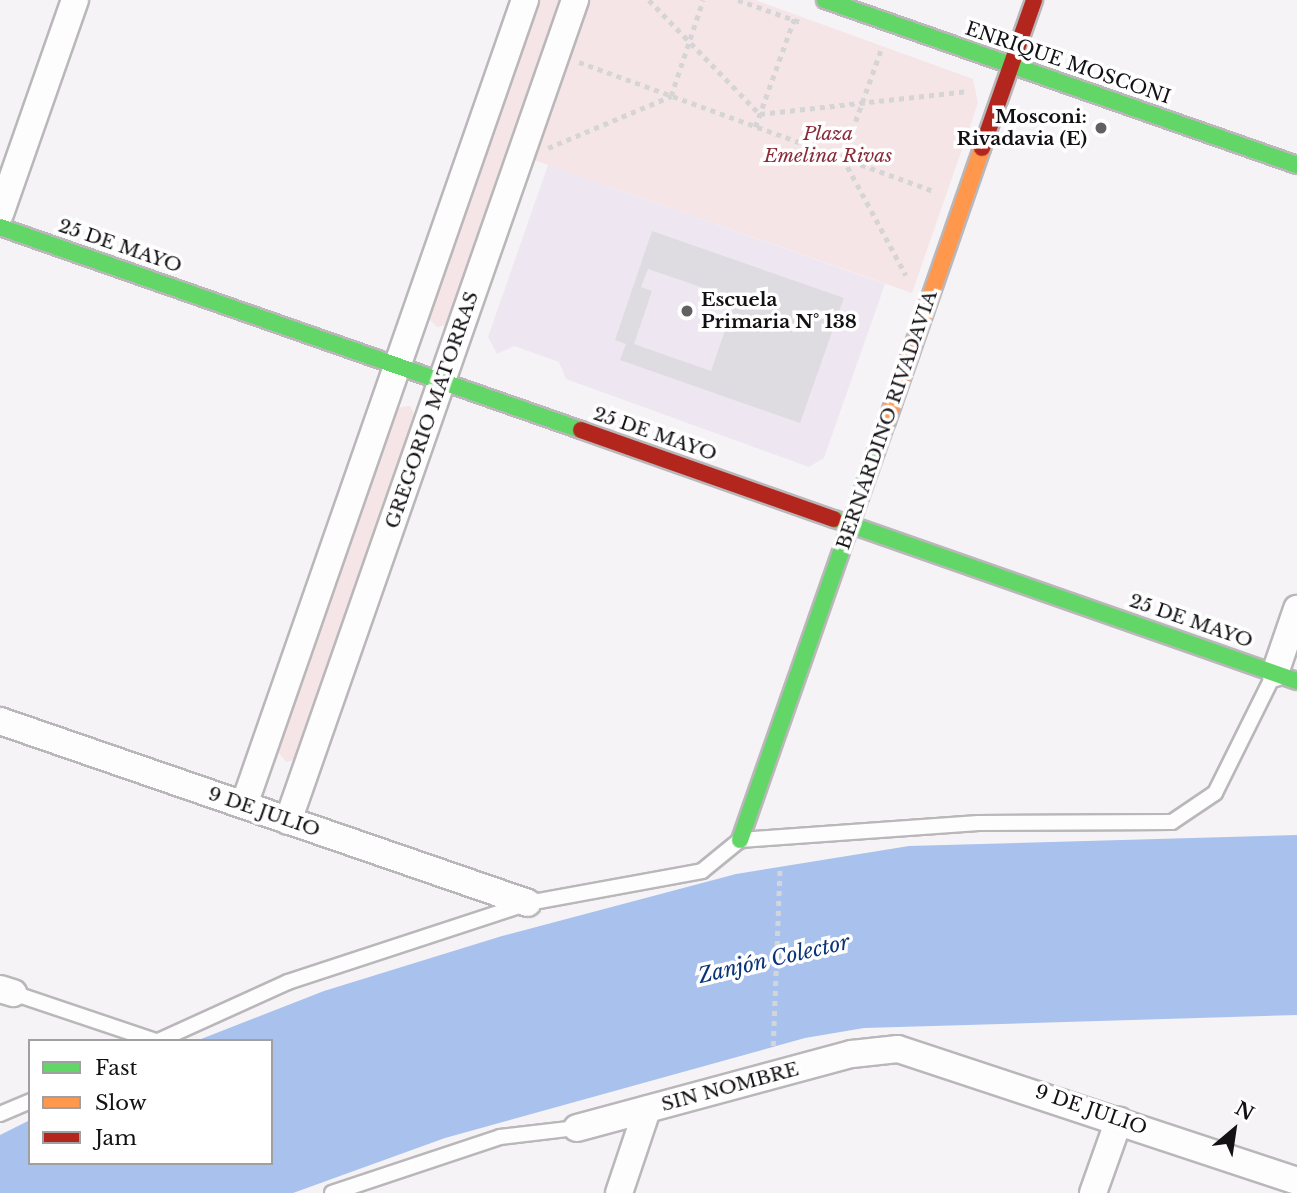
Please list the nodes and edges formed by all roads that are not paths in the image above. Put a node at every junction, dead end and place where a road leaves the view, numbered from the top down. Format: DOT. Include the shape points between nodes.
graph roads {
  1 [pos="75,0"];
  2 [pos="525,0"];
  3 [pos="575,0"];
  4 [pos="825,0"];
  5 [pos="1034,0"];
  6 [pos="1012,65"];
  7 [pos="1297,165"];
  8 [pos="0,214"];
  9 [pos="0,227"];
  10 [pos="397,366"];
  11 [pos="442,381"];
  12 [pos="850,524"];
  13 [pos="1297,609"];
  14 [pos="1286,677"];
  15 [pos="0,721"];
  16 [pos="244,805"];
  17 [pos="288,821"];
  18 [pos="740,840"];
  19 [pos="528,903"];
  20 [pos="7,991"];
  21 [pos="151,1039"];
  22 [pos="161,1039"];
  23 [pos="883,1050"];
  24 [pos="28,1102"];
  25 [pos="647,1110"];
  26 [pos="0,1115"];
  27 [pos="1119,1120"];
  28 [pos="577,1128"];
  29 [pos="1297,1181"];
  30 [pos="332,1193"];
  31 [pos="618,1193"];
  32 [pos="1093,1193"];
  1 -- 8 [label="street"];
  2 -- 10 [label="street"];
  3 -- 11 [label="street, GREGORIO MATORRAS"];
  4 -- 6 [label="street, ENRIQUE MOSCONI"];
  5 -- 6 [label="street, BERNARDINO RIVADAVIA"];
  6 -- 7 [label="street, ENRIQUE MOSCONI"];
  6 -- 12 [label="street, BERNARDINO RIVADAVIA"];
  9 -- 10 [label="street, 25 DE MAYO"];
  10 -- 11 [label="street, 25 DE MAYO"];
  10 -- 16 [label="street"];
  11 -- 12 [label="street, 25 DE MAYO"];
  11 -- 17 [label="street, GREGORIO MATORRAS"];
  12 -- 14 [label="street, 25 DE MAYO"];
  12 -- 18 [label="street, BERNARDINO RIVADAVIA"];
  13 -- 14 [label="street"];
  14 -- 18 [label="lane" via="1215,793 1172,822 978,823"];
  15 -- 16 [label="street, 9 DE JULIO"];
  16 -- 17 [label="street, 9 DE JULIO"];
  17 -- 19 [label="street, 9 DE JULIO"];
  18 -- 19 [label="lane" via="702,871"];
  19 -- 22 [label="lane" via="288,982"];
  20 -- 21 [label="lane"];
  23 -- 25 [label="street, SIN NOMBRE"];
  23 -- 27 [label="street, 9 DE JULIO" via="931,1056"];
  24 -- 26 [label="lane"];
  25 -- 28 [label="street, SIN NOMBRE"];
  25 -- 31 [label="street"];
  27 -- 29 [label="street, 9 DE JULIO"];
  27 -- 32 [label="street"];
  28 -- 30 [label="lane" via="500,1137"];
}
